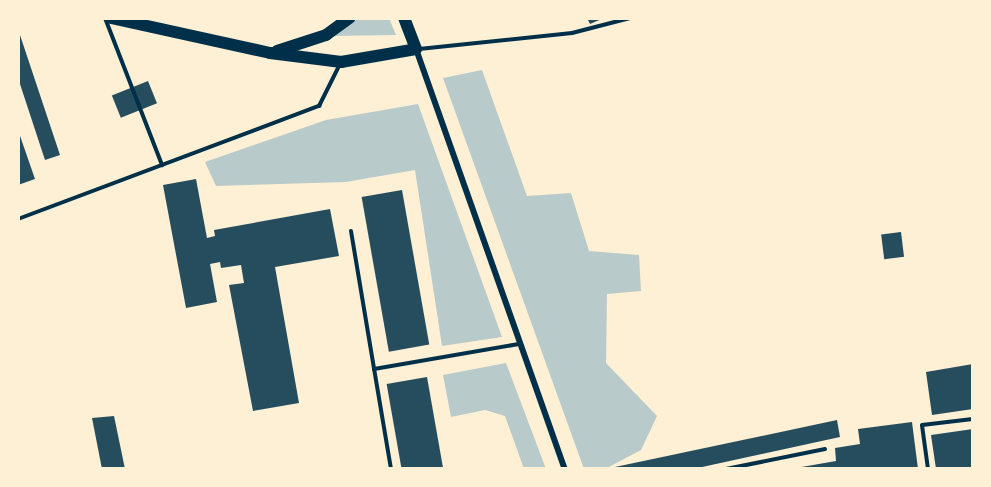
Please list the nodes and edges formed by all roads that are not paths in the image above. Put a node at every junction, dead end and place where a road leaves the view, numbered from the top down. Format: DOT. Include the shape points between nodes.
graph roads {
  1 [pos="105,18"];
  2 [pos="111,18"];
  3 [pos="349,18"];
  4 [pos="404,18"];
  5 [pos="630,18"];
  6 [pos="416,49"];
  7 [pos="270,53"];
  8 [pos="341,62"];
  9 [pos="162,165"];
  10 [pos="18,219"];
  11 [pos="351,231"];
  12 [pos="519,344"];
  13 [pos="374,369"];
  14 [pos="973,419"];
  15 [pos="825,449"];
  16 [pos="391,469"];
  17 [pos="565,469"];
  18 [pos="726,469"];
  19 [pos="928,469"];
  1 -- 9 [label="lane"];
  2 -- 7 [label="main road"];
  3 -- 7 [label="main road" via="326,35"];
  4 -- 6 [label="main road"];
  5 -- 6 [label="lane" via="572,33"];
  6 -- 8 [label="main road"];
  6 -- 12 [label="street"];
  7 -- 8 [label="main road"];
  8 -- 9 [label="lane" via="319,106"];
  9 -- 10 [label="lane"];
  11 -- 13 [label="lane"];
  12 -- 13 [label="lane"];
  12 -- 17 [label="street"];
  13 -- 16 [label="lane"];
  14 -- 19 [label="lane" via="922,425"];
  15 -- 18 [label="lane"];
}
